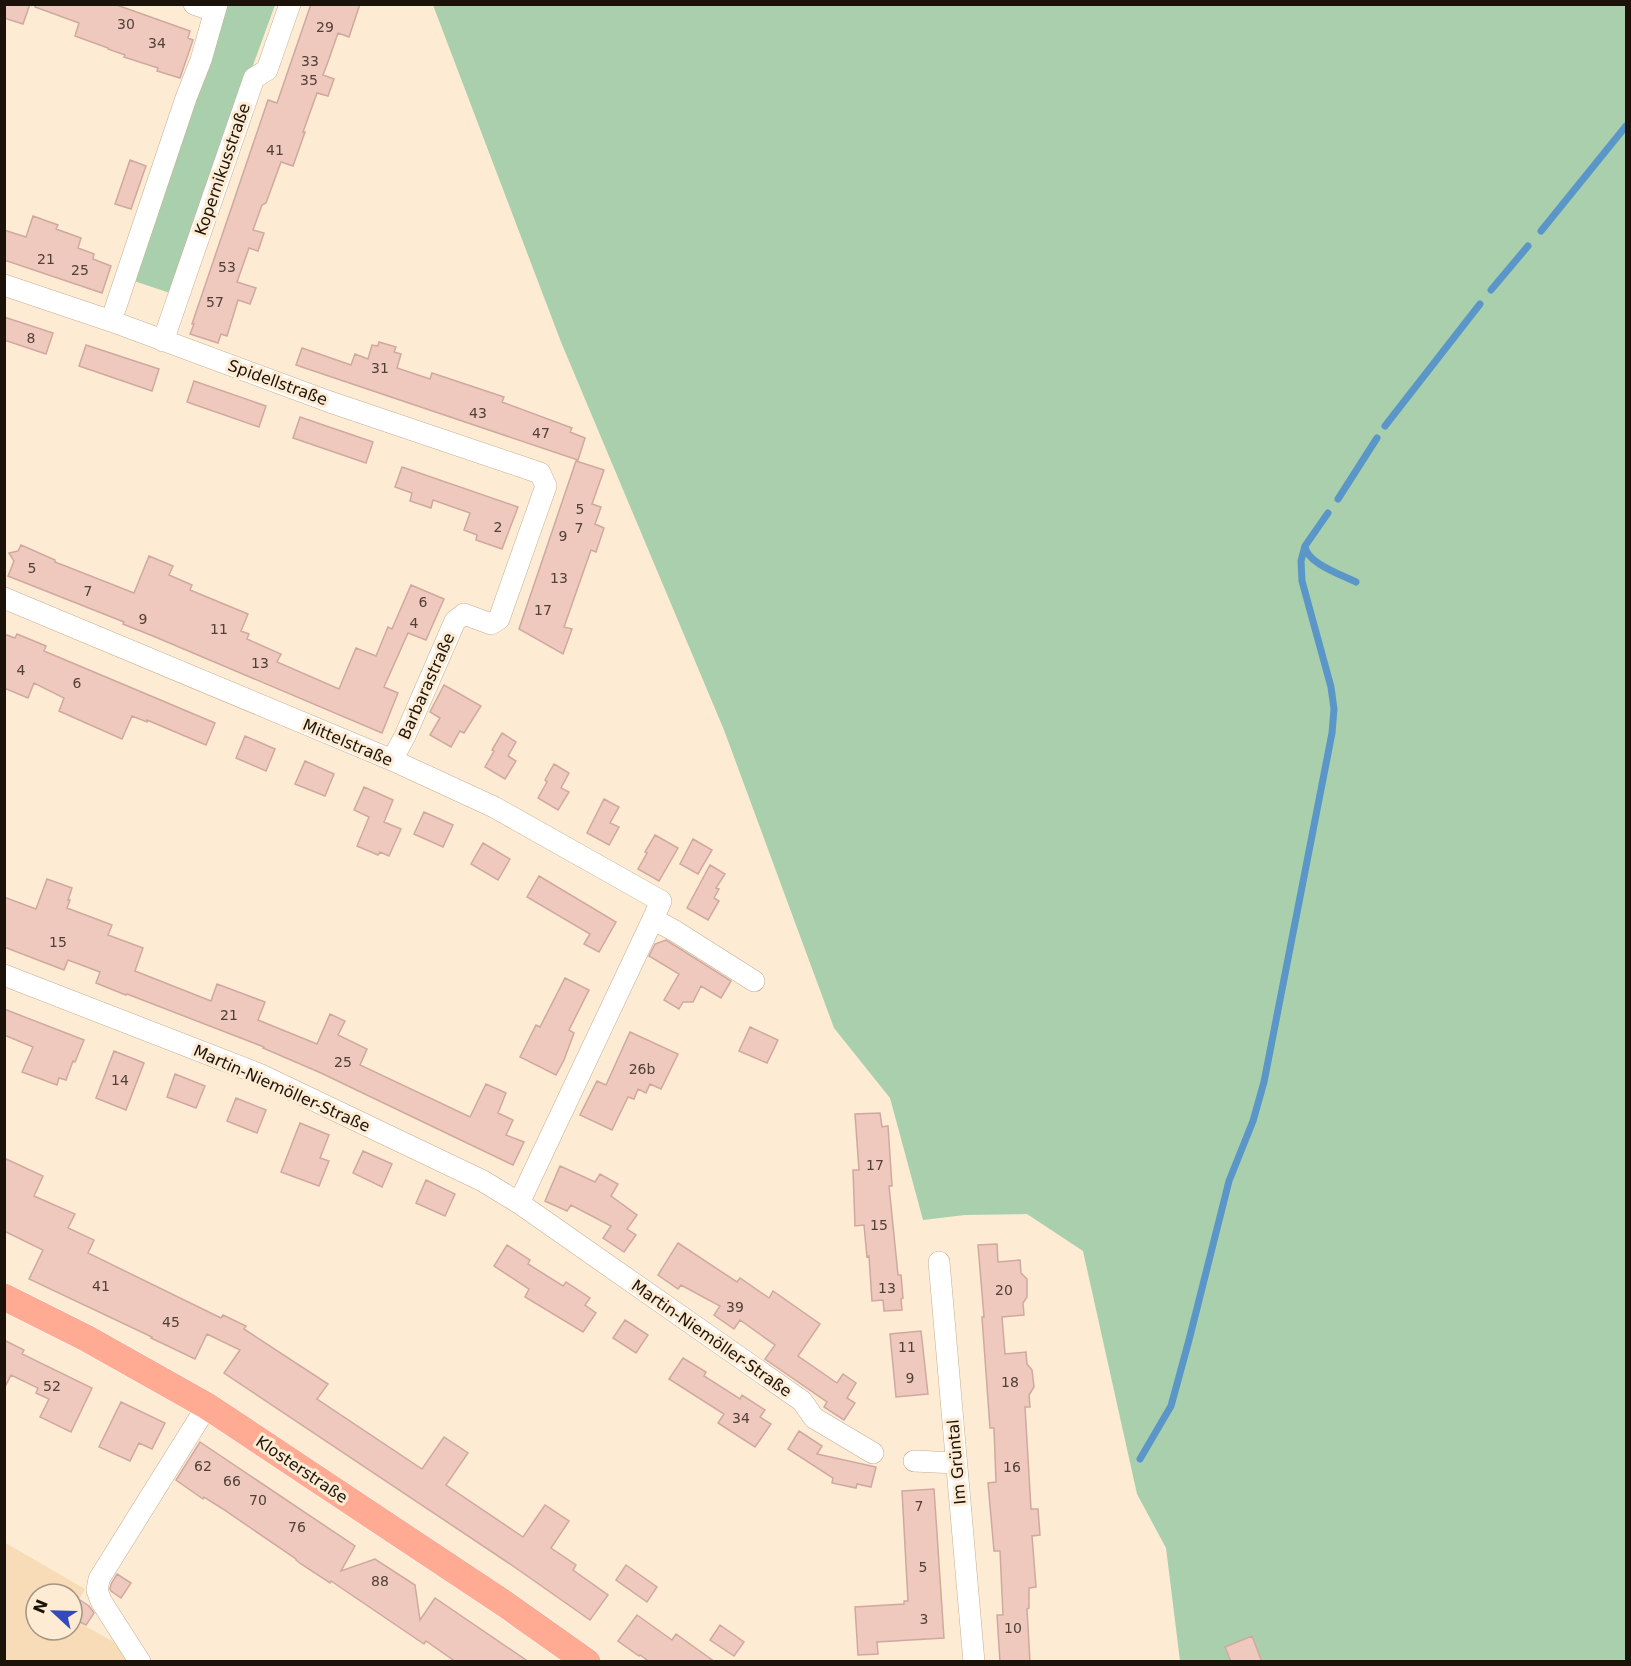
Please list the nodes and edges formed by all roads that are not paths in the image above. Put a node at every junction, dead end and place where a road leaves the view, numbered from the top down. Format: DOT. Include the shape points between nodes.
graph roads {
  1 [pos="290,4"];
  2 [pos="209,7"];
  3 [pos="4,285"];
  4 [pos="111,321"];
  5 [pos="163,340"];
  6 [pos="546,486"];
  7 [pos="4,598"];
  8 [pos="392,760"];
  9 [pos="653,919"];
  10 [pos="4,975"];
  11 [pos="754,981"];
  12 [pos="519,1203"];
  13 [pos="939,1262"];
  14 [pos="4,1297"];
  15 [pos="207,1406"];
  16 [pos="873,1453"];
  17 [pos="914,1461"];
  18 [pos="956,1463"];
  19 [pos="140,1662"];
  20 [pos="587,1662"];
  21 [pos="974,1662"];
  1 -- 5 [label="street, Kopernikusstraße" via="267,70 254,78"];
  2 -- 4 [label="street" via="201,60"];
  3 -- 4 [label="street, Spidellstraße"];
  4 -- 5 [label="street, Spidellstraße"];
  5 -- 6 [label="street, Spidellstraße" via="540,473"];
  6 -- 8 [label="street, Barbarastraße" via="499,619 491,624 464,614 455,621"];
  7 -- 8 [label="street, Mittelstraße"];
  8 -- 9 [label="street, Mittelstraße" via="494,807 662,901"];
  9 -- 11 [label="street"];
  9 -- 12 [label="street, Mittelstraße"];
  10 -- 12 [label="street, Martin-Niemöller-Straße" via="259,1074 483,1181"];
  12 -- 16 [label="street, Martin-Niemöller-Straße" via="802,1401 814,1418"];
  13 -- 18 [label="street, Im Grüntal"];
  14 -- 15 [label="main road, Klosterstraße"];
  15 -- 19 [label="street" via="99,1579 101,1601"];
  15 -- 20 [label="main road, Klosterstraße"];
  17 -- 18 [label="street"];
  18 -- 21 [label="street, Im Grüntal"];
}
